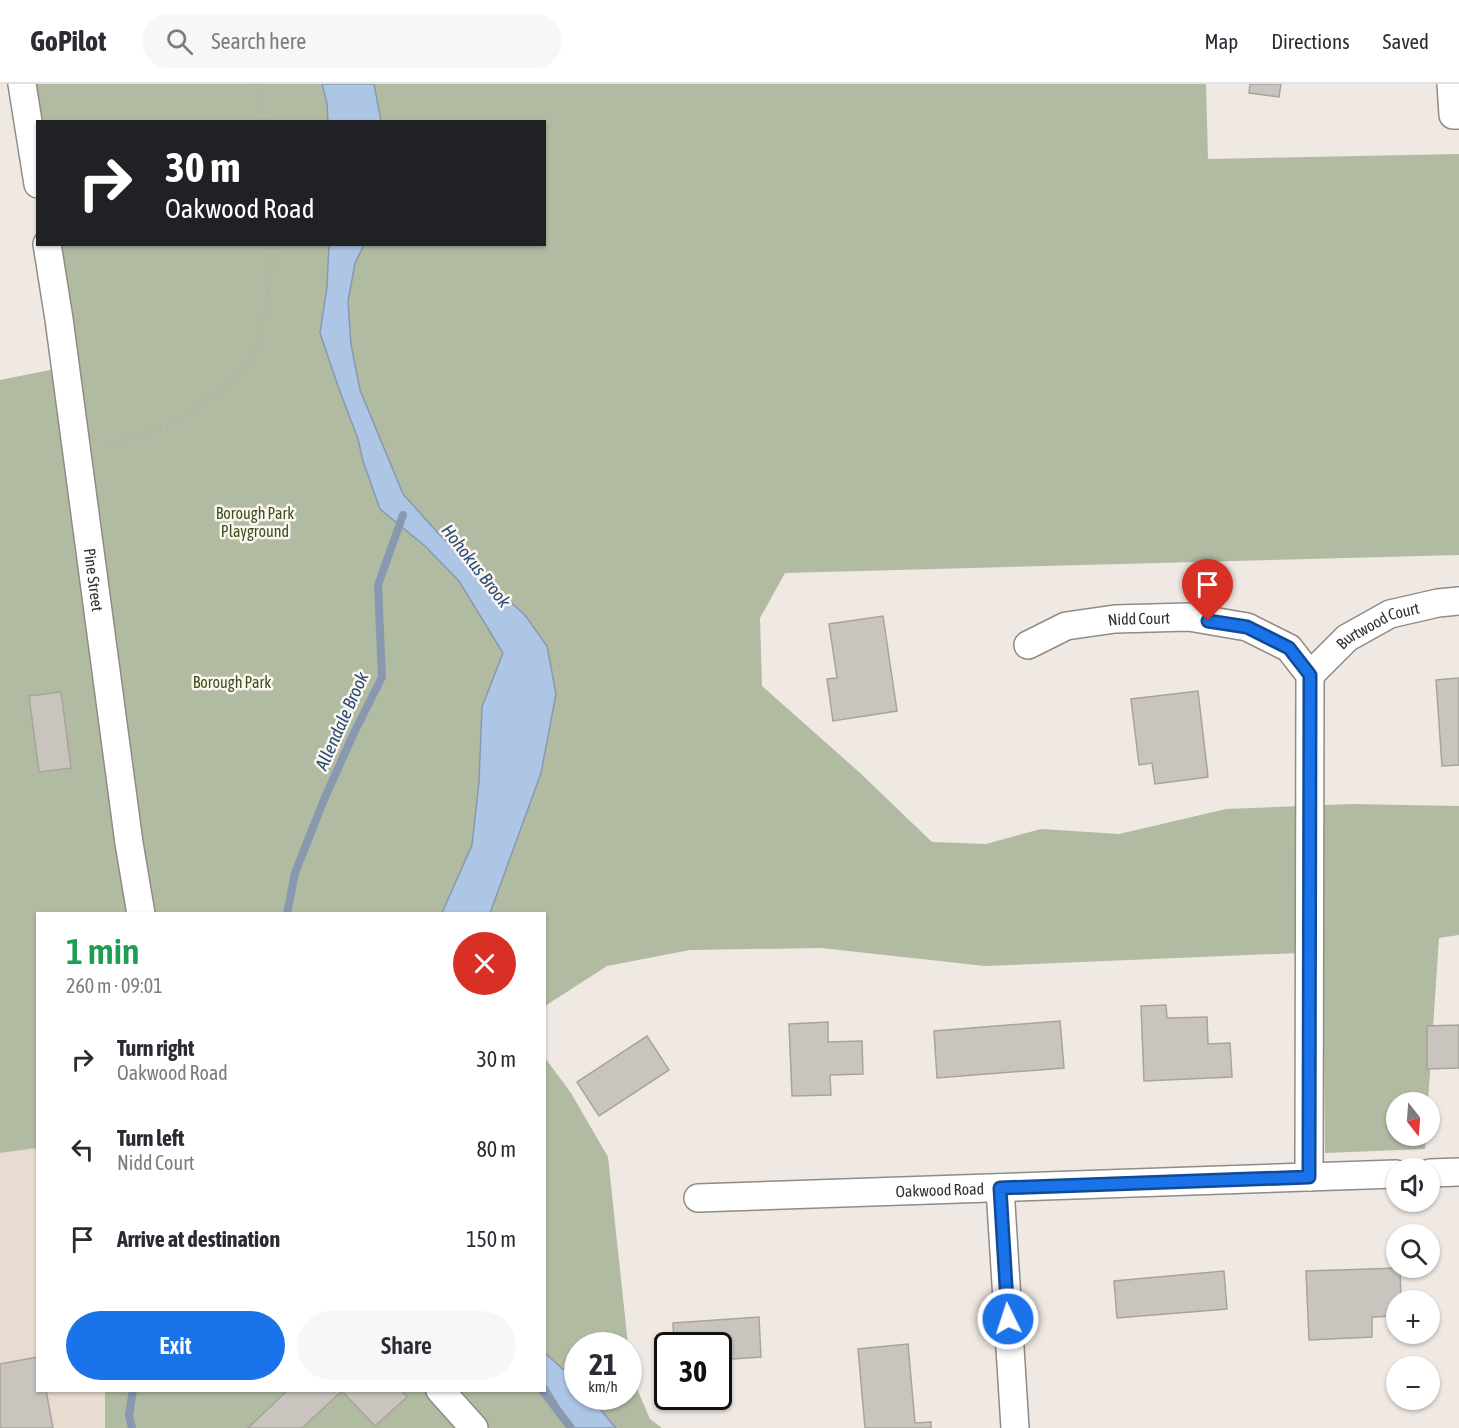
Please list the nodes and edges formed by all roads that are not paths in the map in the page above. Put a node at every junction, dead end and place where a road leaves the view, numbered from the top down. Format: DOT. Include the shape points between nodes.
graph roads {
  1 [pos="22,84"];
  2 [pos="1452,84"];
  3 [pos="1459,115"];
  4 [pos="36,172"];
  5 [pos="47,246"];
  6 [pos="1459,601"];
  7 [pos="1028,645"];
  8 [pos="1310,675"];
  9 [pos="141,912"];
  10 [pos="1459,1172"];
  11 [pos="1440,1173"];
  12 [pos="1386,1174"];
  13 [pos="1309,1177"];
  14 [pos="1000,1188"];
  15 [pos="698,1198"];
  16 [pos="442,1392"];
  17 [pos="474,1428"];
  18 [pos="1015,1428"];
  1 -- 4 [label="street"];
  2 -- 3 [label="street" via="1453,115"];
  5 -- 9 [label="street, Pine Street"];
  6 -- 8 [label="street, Burtwood Court" via="1390,614 1347,638"];
  7 -- 8 [label="street, Nidd Court" via="1066,626 1115,619 1189,617 1247,627 1289,648"];
  8 -- 13 [label="street"];
  10 -- 11 [label="street"];
  12 -- 13 [label="street, Oakwood Road"];
  13 -- 14 [label="street, Oakwood Road"];
  14 -- 15 [label="street, Oakwood Road"];
  14 -- 18 [label="street"];
  16 -- 17 [label="street"];
}
